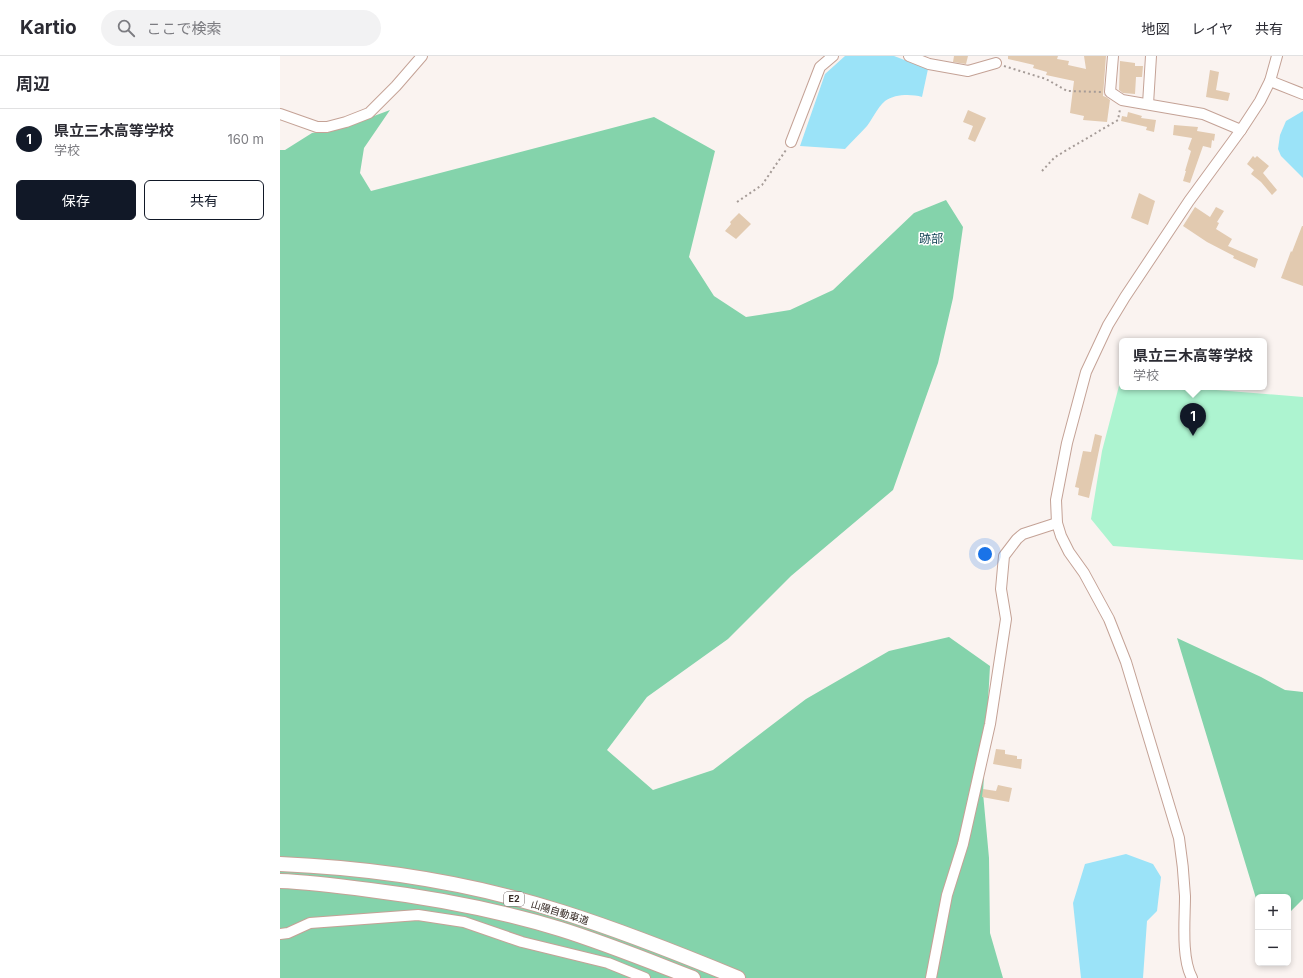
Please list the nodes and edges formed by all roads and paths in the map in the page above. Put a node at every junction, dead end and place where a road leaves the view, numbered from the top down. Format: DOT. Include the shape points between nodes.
graph roads {
  1 [pos="422,56"];
  2 [pos="833,56"];
  3 [pos="909,56"];
  4 [pos="1113,56"];
  5 [pos="1151,56"];
  6 [pos="1277,56"];
  7 [pos="996,63"];
  8 [pos="1270,81"];
  9 [pos="1110,92"];
  10 [pos="1303,94"];
  11 [pos="1122,100"];
  12 [pos="1148,104"];
  13 [pos="280,114"];
  14 [pos="1241,130"];
  15 [pos="791,142"];
  16 [pos="1042,171"];
  17 [pos="737,202"];
  18 [pos="1057,523"];
  19 [pos="280,864"];
  20 [pos="280,881"];
  21 [pos="280,934"];
  22 [pos="645,978"];
  23 [pos="693,978"];
  24 [pos="738,978"];
  25 [pos="931,978"];
  26 [pos="1192,978"];
  1 -- 13 [label="street" via="369,113 327,127 317,127"];
  2 -- 15 [label="street" via="820,68"];
  3 -- 7 [label="street" via="929,64 968,71"];
  4 -- 9 [label="street"];
  5 -- 12 [label="street"];
  6 -- 8 [label="street"];
  7 -- 9 [label="path" via="1046,79 1067,91"];
  8 -- 10 [label="street"];
  8 -- 14 [label="street"];
  9 -- 11 [label="street"];
  11 -- 12 [label="street"];
  11 -- 16 [label="path" via="1118,120 1055,157"];
  12 -- 14 [label="street" via="1203,114"];
  14 -- 18 [label="street" via="1189,201 1108,325 1086,372 1060,475 1056,500"];
  15 -- 17 [label="path" via="762,184"];
  18 -- 25 [label="street" via="1017,538 1004,556 1001,589 1006,619 990,724 963,844 947,895"];
  18 -- 26 [label="street" via="1069,552 1109,619 1126,662 1179,838 1184,868 1186,958"];
  19 -- 24 [label="highway, 山陽自動車道 / E2" via="333,867 411,877 510,897 633,935"];
  20 -- 23 [label="highway, 山陽自動車道 / E2" via="408,895 505,914 567,931"];
  21 -- 22 [label="street" via="310,923 418,915 464,922 522,942 608,963"];
}
